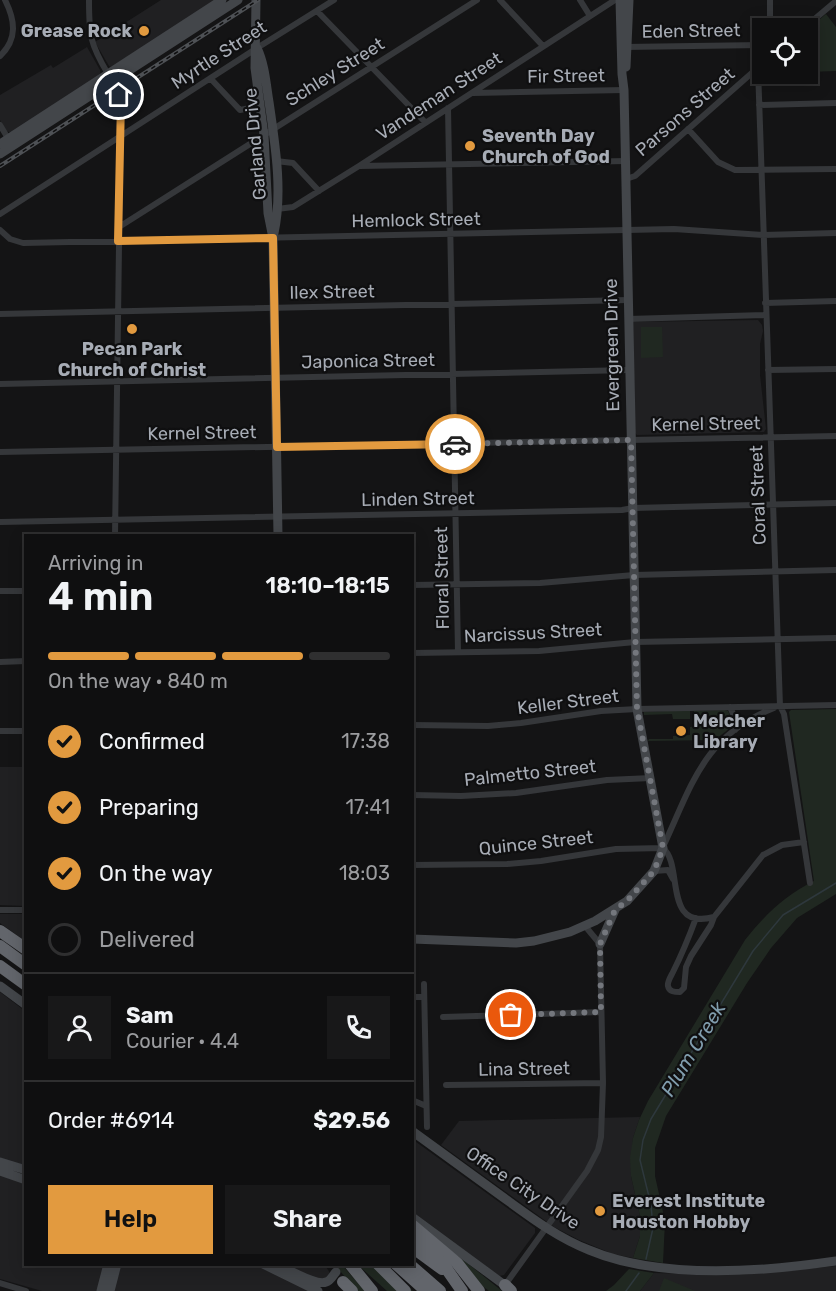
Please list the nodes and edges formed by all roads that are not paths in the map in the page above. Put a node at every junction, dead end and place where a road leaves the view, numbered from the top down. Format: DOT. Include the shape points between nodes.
graph roads {
  1 [pos="5,0"];
  2 [pos="90,0"];
  3 [pos="222,0"];
  4 [pos="238,0"];
  5 [pos="334,0"];
  6 [pos="477,0"];
  7 [pos="500,0"];
  8 [pos="580,0"];
  9 [pos="615,0"];
  10 [pos="620,0"];
  11 [pos="629,0"];
  12 [pos="770,0"];
  13 [pos="256,1"];
  14 [pos="836,1"];
  15 [pos="317,11"];
  16 [pos="590,16"];
  17 [pos="770,18"];
  18 [pos="816,18"];
  19 [pos="198,22"];
  20 [pos="752,45"];
  21 [pos="543,46"];
  22 [pos="624,47"];
  23 [pos="257,48"];
  24 [pos="0,56"];
  25 [pos="370,67"];
  26 [pos="752,73"];
  27 [pos="111,77"];
  28 [pos="211,79"];
  29 [pos="760,84"];
  30 [pos="624,90"];
  31 [pos="472,93"];
  32 [pos="836,104"];
  33 [pos="759,105"];
  34 [pos="260,106"];
  35 [pos="447,108"];
  36 [pos="59,111"];
  37 [pos="425,122"];
  38 [pos="0,125"];
  39 [pos="688,129"];
  40 [pos="268,132"];
  41 [pos="121,136"];
  42 [pos="7,143"];
  43 [pos="0,154"];
  44 [pos="276,161"];
  45 [pos="626,161"];
  46 [pos="448,164"];
  47 [pos="359,166"];
  48 [pos="836,169"];
  49 [pos="760,171"];
  50 [pos="626,179"];
  51 [pos="319,190"];
  52 [pos="277,209"];
  53 [pos="0,213"];
  54 [pos="119,228"];
  55 [pos="0,230"];
  56 [pos="626,231"];
  57 [pos="836,233"];
  58 [pos="450,234"];
  59 [pos="763,235"];
  60 [pos="273,238"];
  61 [pos="118,241"];
  62 [pos="628,300"];
  63 [pos="836,302"];
  64 [pos="765,303"];
  65 [pos="452,304"];
  66 [pos="273,308"];
  67 [pos="118,311"];
  68 [pos="0,314"];
  69 [pos="766,315"];
  70 [pos="628,319"];
  71 [pos="836,369"];
  72 [pos="629,370"];
  73 [pos="768,370"];
  74 [pos="452,374"];
  75 [pos="274,378"];
  76 [pos="117,381"];
  77 [pos="0,384"];
  78 [pos="836,436"];
  79 [pos="770,437"];
  80 [pos="631,440"];
  81 [pos="454,444"];
  82 [pos="277,447"];
  83 [pos="115,450"];
  84 [pos="0,453"];
  85 [pos="836,503"];
  86 [pos="773,504"];
  87 [pos="633,508"];
  88 [pos="455,514"];
  89 [pos="278,517"];
  90 [pos="114,520"];
  91 [pos="0,522"];
  92 [pos="115,534"];
  93 [pos="278,534"];
  94 [pos="836,570"];
  95 [pos="775,572"];
  96 [pos="634,575"];
  97 [pos="457,584"];
  98 [pos="414,585"];
  99 [pos="0,591"];
  100 [pos="24,591"];
  101 [pos="836,638"];
  102 [pos="778,639"];
  103 [pos="635,642"];
  104 [pos="458,652"];
  105 [pos="414,654"];
  106 [pos="24,661"];
  107 [pos="0,662"];
  108 [pos="836,705"];
  109 [pos="780,706"];
  110 [pos="730,707"];
  111 [pos="637,709"];
  112 [pos="414,725"];
  113 [pos="735,730"];
  114 [pos="0,731"];
  115 [pos="24,731"];
  116 [pos="651,778"];
  117 [pos="414,795"];
  118 [pos="804,842"];
  119 [pos="663,848"];
  120 [pos="414,865"];
  121 [pos="654,871"];
  122 [pos="673,880"];
  123 [pos="810,883"];
  124 [pos="0,910"];
  125 [pos="24,910"];
  126 [pos="615,910"];
  127 [pos="714,917"];
  128 [pos="696,918"];
  129 [pos="585,926"];
  130 [pos="0,929"];
  131 [pos="414,939"];
  132 [pos="600,944"];
  133 [pos="0,946"];
  134 [pos="24,946"];
  135 [pos="0,956"];
  136 [pos="20,958"];
  137 [pos="0,966"];
  138 [pos="24,974"];
  139 [pos="24,984"];
  140 [pos="424,984"];
  141 [pos="0,986"];
  142 [pos="414,997"];
  143 [pos="424,997"];
  144 [pos="24,1004"];
  145 [pos="601,1012"];
  146 [pos="443,1017"];
  147 [pos="603,1083"];
  148 [pos="446,1085"];
  149 [pos="414,1101"];
  150 [pos="426,1106"];
  151 [pos="427,1127"];
  152 [pos="414,1132"];
  153 [pos="0,1162"];
  154 [pos="24,1171"];
  155 [pos="4,1172"];
  156 [pos="24,1172"];
  157 [pos="24,1179"];
  158 [pos="414,1218"];
  159 [pos="414,1227"];
  160 [pos="546,1229"];
  161 [pos="414,1233"];
  162 [pos="414,1248"];
  163 [pos="836,1261"];
  164 [pos="107,1266"];
  165 [pos="116,1266"];
  166 [pos="266,1266"];
  167 [pos="281,1266"];
  168 [pos="351,1266"];
  169 [pos="380,1266"];
  170 [pos="398,1266"];
  171 [pos="411,1266"];
  172 [pos="342,1280"];
  173 [pos="0,1283"];
  174 [pos="509,1289"];
  175 [pos="26,1291"];
  176 [pos="101,1291"];
  177 [pos="110,1291"];
  178 [pos="318,1291"];
  179 [pos="372,1291"];
  180 [pos="405,1291"];
  181 [pos="426,1291"];
  182 [pos="440,1291"];
  183 [pos="462,1291"];
  184 [pos="472,1291"];
  185 [pos="479,1291"];
  1 -- 24 [label="street" via="14,31"];
  2 -- 27 [label="street" via="90,40"];
  3 -- 19 [label="street"];
  4 -- 19 [label="street"];
  5 -- 15 [label="street, Myrtle Street"];
  6 -- 25 [label="street, Schley Street"];
  7 -- 21 [label="street"];
  8 -- 16 [label="street"];
  9 -- 16 [label="street, Vandeman Street"];
  10 -- 22 [label="street, Evergreen Drive"];
  11 -- 22 [label="street, Evergreen Drive"];
  12 -- 17 [label="street"];
  13 -- 23 [label="street, Garland Drive"];
  14 -- 18 [label="street"];
  15 -- 23 [label="street, Myrtle Street"];
  15 -- 25 [label="street"];
  16 -- 21 [label="street, Vandeman Street"];
  19 -- 27 [label="street"];
  19 -- 27 [label="street" via="142,52"];
  20 -- 22 [label="street, Eden Street"];
  21 -- 31 [label="street, Vandeman Street"];
  22 -- 30 [label="street, Evergreen Drive"];
  23 -- 28 [label="street, Myrtle Street"];
  23 -- 34 [label="street, Garland Drive" via="255,68"];
  23 -- 40 [label="street, Garland Drive" via="264,71"];
  25 -- 37 [label="street"];
  25 -- 40 [label="street, Schley Street"];
  26 -- 39 [label="street, Parsons Street"];
  27 -- 36 [label="street"];
  27 -- 36 [label="street" via="85,99"];
  27 -- 41 [label="street" via="121,101"];
  28 -- 34 [label="street" via="240,110"];
  28 -- 41 [label="street, Myrtle Street"];
  29 -- 33 [label="street, Coral Street"];
  30 -- 31 [label="street, Fir Street"];
  30 -- 45 [label="street, Evergreen Drive"];
  31 -- 35 [label="street, Vandeman Street"];
  32 -- 33 [label="street"];
  33 -- 49 [label="street, Coral Street"];
  34 -- 40 [label="street, Garland Drive"];
  35 -- 37 [label="street, Vandeman Street"];
  35 -- 46 [label="street, Floral Street"];
  36 -- 42 [label="street"];
  37 -- 47 [label="street, Vandeman Street"];
  38 -- 42 [label="street"];
  39 -- 49 [label="street" via="723,165 735,170"];
  39 -- 50 [label="street, Parsons Street" via="635,176"];
  40 -- 44 [label="street, Garland Drive"];
  40 -- 54 [label="street, Schley Street"];
  40 -- 60 [label="street, Garland Drive" via="268,213"];
  41 -- 53 [label="street, Myrtle Street"];
  41 -- 54 [label="street"];
  42 -- 43 [label="street"];
  44 -- 51 [label="street" via="293,163"];
  44 -- 52 [label="street, Garland Drive"];
  45 -- 46 [label="street"];
  45 -- 50 [label="street, Evergreen Drive"];
  46 -- 47 [label="street"];
  46 -- 58 [label="street, Floral Street"];
  47 -- 51 [label="street, Vandeman Street"];
  48 -- 49 [label="street"];
  49 -- 59 [label="street, Coral Street"];
  50 -- 56 [label="street, Evergreen Drive"];
  51 -- 52 [label="street, Vandeman Street" via="292,207"];
  52 -- 60 [label="street, Garland Drive"];
  54 -- 61 [label="street"];
  55 -- 61 [label="street, Hemlock Street" via="23,243"];
  56 -- 58 [label="street, Hemlock Street"];
  56 -- 59 [label="street, Hemlock Street" via="674,229"];
  56 -- 62 [label="street, Evergreen Drive"];
  57 -- 59 [label="street, Hemlock Street"];
  58 -- 60 [label="street, Hemlock Street"];
  58 -- 65 [label="street, Floral Street"];
  59 -- 64 [label="street, Coral Street"];
  60 -- 61 [label="street, Hemlock Street"];
  60 -- 66 [label="street, Garland Drive"];
  61 -- 67 [label="street"];
  62 -- 65 [label="street, Ilex Street"];
  62 -- 70 [label="street, Evergreen Drive"];
  63 -- 64 [label="street"];
  64 -- 69 [label="street, Coral Street"];
  65 -- 66 [label="street, Ilex Street"];
  65 -- 74 [label="street, Floral Street"];
  66 -- 67 [label="street, Ilex Street"];
  66 -- 75 [label="street, Garland Drive"];
  67 -- 68 [label="street, Ilex Street"];
  67 -- 76 [label="street"];
  69 -- 70 [label="street"];
  69 -- 73 [label="street, Coral Street"];
  70 -- 72 [label="street, Evergreen Drive"];
  71 -- 73 [label="street"];
  72 -- 74 [label="street, Japonica Street"];
  72 -- 80 [label="street, Evergreen Drive"];
  73 -- 79 [label="street, Coral Street"];
  74 -- 75 [label="street, Japonica Street"];
  74 -- 81 [label="street, Floral Street"];
  75 -- 76 [label="street, Japonica Street"];
  75 -- 82 [label="street, Garland Drive"];
  76 -- 77 [label="street, Japonica Street"];
  76 -- 83 [label="street"];
  78 -- 79 [label="street, Kernel Street"];
  79 -- 80 [label="street, Kernel Street"];
  79 -- 86 [label="street, Coral Street"];
  80 -- 81 [label="street, Kernel Street"];
  80 -- 87 [label="street, Evergreen Drive"];
  81 -- 82 [label="street, Kernel Street"];
  81 -- 88 [label="street, Floral Street"];
  82 -- 83 [label="street, Kernel Street"];
  82 -- 89 [label="street, Garland Drive"];
  83 -- 84 [label="street, Kernel Street"];
  83 -- 90 [label="street"];
  85 -- 86 [label="street, Linden Street"];
  86 -- 87 [label="street, Linden Street"];
  86 -- 95 [label="street, Coral Street"];
  87 -- 88 [label="street, Linden Street"];
  87 -- 96 [label="street, Evergreen Drive"];
  88 -- 89 [label="street, Linden Street"];
  88 -- 97 [label="street, Floral Street"];
  89 -- 90 [label="street, Linden Street"];
  89 -- 93 [label="street, Garland Drive"];
  90 -- 91 [label="street, Linden Street"];
  90 -- 92 [label="street"];
  94 -- 95 [label="street"];
  95 -- 96 [label="street"];
  95 -- 102 [label="street, Coral Street"];
  96 -- 97 [label="street" via="540,583"];
  96 -- 103 [label="street, Evergreen Drive"];
  97 -- 98 [label="street"];
  97 -- 104 [label="street, Floral Street"];
  99 -- 100 [label="street"];
  101 -- 102 [label="street, Narcissus Street"];
  102 -- 103 [label="street, Narcissus Street"];
  102 -- 109 [label="street, Coral Street"];
  103 -- 104 [label="street, Narcissus Street" via="539,651"];
  103 -- 111 [label="street, Evergreen Drive"];
  104 -- 105 [label="street, Narcissus Street"];
  106 -- 107 [label="street"];
  108 -- 109 [label="street, Keller Street"];
  109 -- 110 [label="street, Keller Street"];
  109 -- 113 [label="street"];
  109 -- 118 [label="street, Coral Street"];
  110 -- 111 [label="street, Keller Street"];
  110 -- 113 [label="street"];
  111 -- 112 [label="street, Keller Street" via="488,726"];
  111 -- 116 [label="street, Evergreen Drive"];
  113 -- 119 [label="street" via="722,739 696,773"];
  114 -- 115 [label="street"];
  116 -- 117 [label="street, Palmetto Street" via="607,780 516,794"];
  116 -- 119 [label="street, Evergreen Drive"];
  118 -- 123 [label="street, Coral Street"];
  118 -- 127 [label="street" via="782,845 763,855"];
  119 -- 120 [label="street, Quince Street" via="616,849 507,864"];
  119 -- 121 [label="street"];
  119 -- 122 [label="street" via="668,851 673,867"];
  121 -- 122 [label="street" via="668,870"];
  121 -- 126 [label="street"];
  122 -- 128 [label="street" via="679,903"];
  124 -- 125 [label="street"];
  126 -- 129 [label="street"];
  126 -- 132 [label="street"];
  127 -- 128 [label="street"];
  127 -- 128 [label="street" via="686,967 684,988 674,992 669,989 670,977"];
  129 -- 131 [label="street" via="554,937 516,943"];
  129 -- 132 [label="street"];
  130 -- 134 [label="highway"];
  132 -- 145 [label="street"];
  133 -- 136 [label="highway"];
  135 -- 138 [label="highway"];
  137 -- 139 [label="highway"];
  140 -- 143 [label="street"];
  141 -- 144 [label="street"];
  142 -- 143 [label="street"];
  143 -- 150 [label="street"];
  145 -- 146 [label="street"];
  145 -- 147 [label="street"];
  147 -- 148 [label="street, Lina Street"];
  147 -- 160 [label="street" via="603,1125 598,1150"];
  149 -- 150 [label="street"];
  150 -- 151 [label="street"];
  152 -- 160 [label="street, Office City Drive"];
  153 -- 154 [label="street"];
  155 -- 156 [label="street"];
  155 -- 157 [label="street"];
  158 -- 174 [label="street"];
  159 -- 185 [label="highway" via="450,1256"];
  160 -- 163 [label="street, Office City Drive" via="603,1256 649,1267 718,1270"];
  160 -- 174 [label="street"];
  161 -- 183 [label="highway, bridge"];
  162 -- 184 [label="highway"];
  164 -- 176 [label="street"];
  165 -- 177 [label="street"];
  166 -- 178 [label="street"];
  167 -- 172 [label="street" via="317,1282"];
  168 -- 179 [label="highway"];
  169 -- 180 [label="highway"];
  170 -- 181 [label="highway"];
  171 -- 182 [label="highway"];
  173 -- 175 [label="street"];
}
